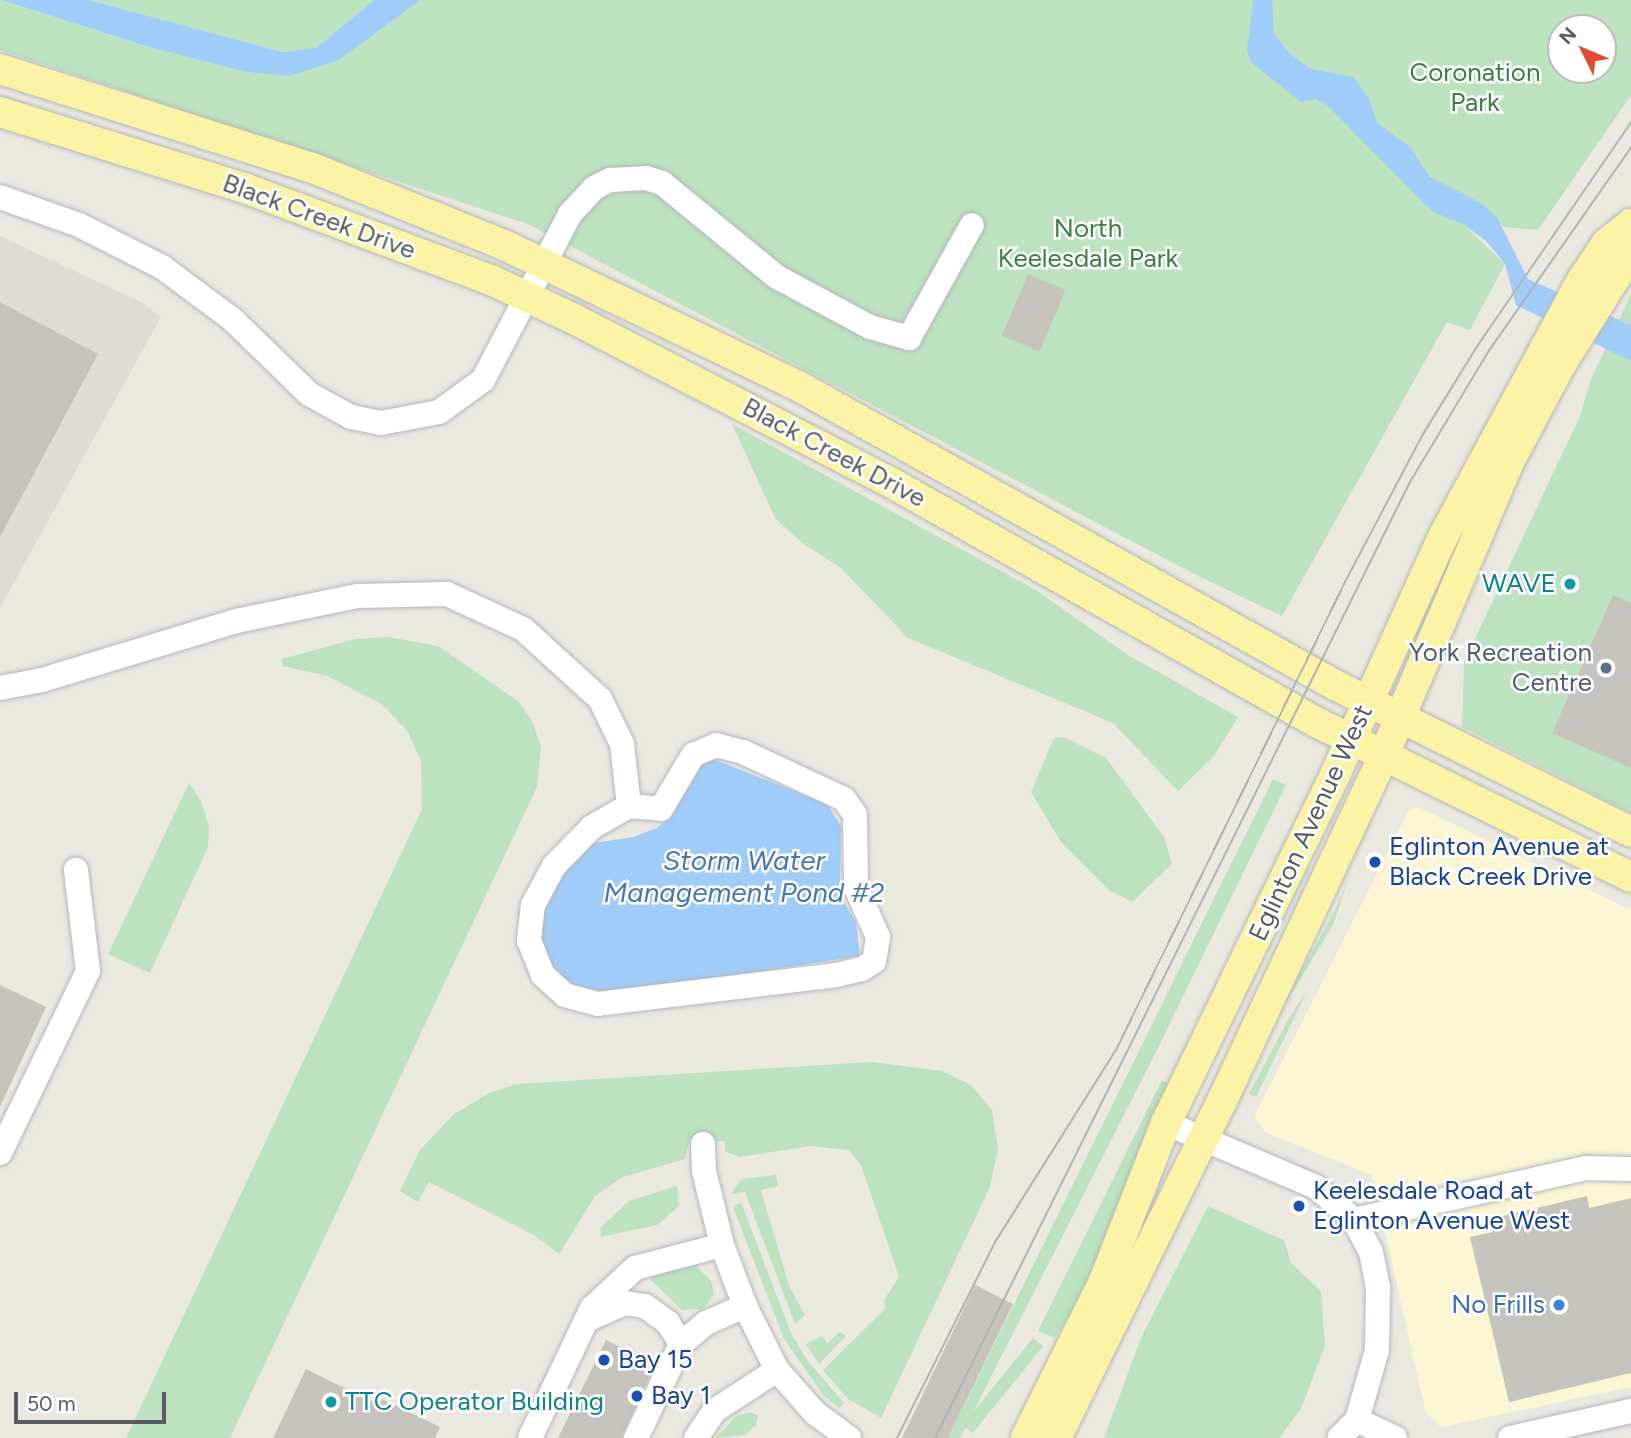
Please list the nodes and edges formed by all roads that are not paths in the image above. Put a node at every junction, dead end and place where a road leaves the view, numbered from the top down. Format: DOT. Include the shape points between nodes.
graph roads {
  1 [pos="0,69"];
  2 [pos="0,112"];
  3 [pos="0,197"];
  4 [pos="972,225"];
  5 [pos="1630,225"];
  6 [pos="542,264"];
  7 [pos="526,296"];
  8 [pos="1548,363"];
  9 [pos="0,688"];
  10 [pos="1368,703"];
  11 [pos="1400,719"];
  12 [pos="1351,740"];
  13 [pos="1384,755"];
  14 [pos="629,806"];
  15 [pos="1631,832"];
  16 [pos="76,870"];
  17 [pos="1631,877"];
  18 [pos="1166,1123"];
  19 [pos="1203,1139"];
  20 [pos="703,1144"];
  21 [pos="0,1153"];
  22 [pos="1631,1169"];
  23 [pos="1354,1220"];
  24 [pos="722,1245"];
  25 [pos="745,1306"];
  26 [pos="587,1319"];
  27 [pos="681,1345"];
  28 [pos="777,1370"];
  29 [pos="1631,1411"];
  30 [pos="1357,1420"];
  31 [pos="530,1438"];
  32 [pos="636,1438"];
  33 [pos="696,1438"];
  34 [pos="849,1438"];
  35 [pos="1026,1438"];
  36 [pos="1056,1438"];
  37 [pos="1339,1438"];
  38 [pos="1395,1438"];
  39 [pos="1510,1438"];
  1 -- 6 [label="main road, Black Creek Drive" via="314,169"];
  2 -- 7 [label="main road, Black Creek Drive" via="247,189"];
  3 -- 7 [label="street" via="79,225 162,267 233,320 309,394 333,409 370,421 417,419 464,397 498,358"];
  4 -- 6 [label="street" via="909,338 870,327 777,277 662,183 646,178 610,180 594,188 570,214"];
  5 -- 8 [label="main road, Eglinton Avenue West" via="1606,244 1593,286"];
  6 -- 7 [label="street"];
  6 -- 10 [label="main road, Black Creek Drive" via="800,387"];
  7 -- 12 [label="main road, Black Creek Drive" via="849,460"];
  8 -- 10 [label="main road, Eglinton Avenue West" via="1444,535"];
  8 -- 11 [label="main road, Eglinton Avenue West"];
  9 -- 14 [label="street" via="42,680 236,621 358,596 447,594 523,629 600,699 622,744"];
  10 -- 11 [label="main road, Black Creek Drive"];
  10 -- 12 [label="main road, Eglinton Avenue West"];
  11 -- 13 [label="main road, Eglinton Avenue West"];
  11 -- 15 [label="main road, Black Creek Drive"];
  12 -- 13 [label="main road, Black Creek Drive"];
  12 -- 18 [label="main road, Eglinton Avenue West"];
  13 -- 17 [label="main road, Black Creek Drive"];
  13 -- 19 [label="main road, Eglinton Avenue West"];
  14 -- 14 [label="street" via="592,827 554,866 533,905 529,942 542,975 565,995 598,1004 837,975 874,961 878,937 856,888 855,815 844,799 743,752 716,745 693,755 662,809"];
  16 -- 21 [label="street" via="88,971"];
  18 -- 19 [label="street"];
  18 -- 35 [label="main road, Eglinton Avenue West" via="1104,1281"];
  19 -- 23 [label="street" via="1317,1187"];
  19 -- 36 [label="main road, Eglinton Avenue West"];
  20 -- 24 [label="street" via="704,1171"];
  22 -- 23 [label="street" via="1586,1168"];
  23 -- 30 [label="street" via="1371,1252 1378,1287 1377,1350"];
  24 -- 25 [label="street"];
  24 -- 26 [label="street" via="635,1268 592,1308"];
  25 -- 27 [label="street" via="706,1323"];
  25 -- 28 [label="street"];
  26 -- 27 [label="street" via="625,1303 645,1306 668,1324"];
  26 -- 31 [label="street"];
  27 -- 32 [label="street"];
  28 -- 33 [label="street" via="714,1411"];
  28 -- 34 [label="street" via="815,1413"];
  29 -- 39 [label="street"];
  30 -- 37 [label="street"];
  30 -- 38 [label="street"];
}
